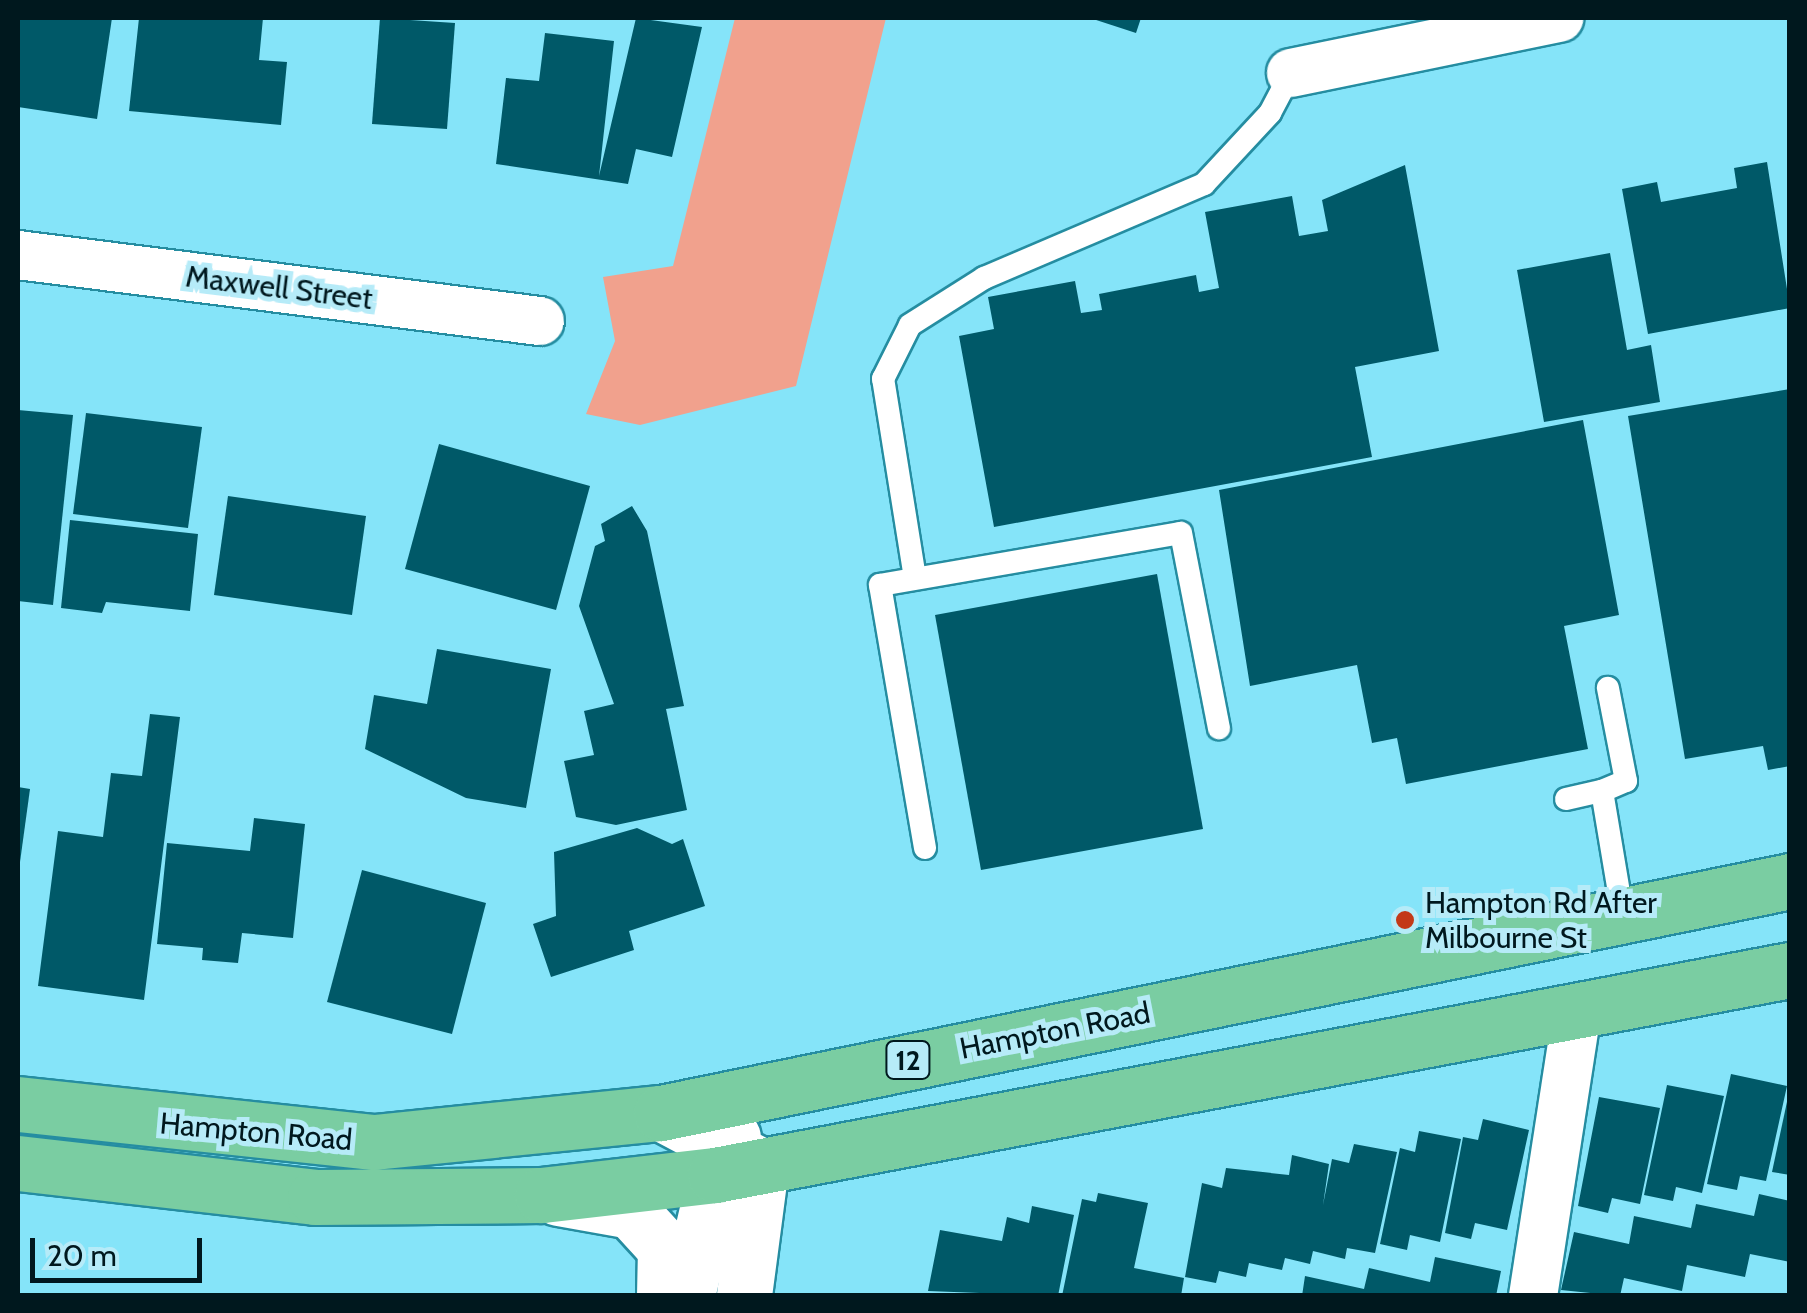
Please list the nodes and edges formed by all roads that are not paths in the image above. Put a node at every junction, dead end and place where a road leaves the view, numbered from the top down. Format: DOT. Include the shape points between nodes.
graph roads {
  1 [pos="1558,18"];
  2 [pos="1291,73"];
  3 [pos="18,255"];
  4 [pos="540,321"];
  5 [pos="915,578"];
  6 [pos="1608,688"];
  7 [pos="1219,728"];
  8 [pos="1602,791"];
  9 [pos="1566,798"];
  10 [pos="925,848"];
  11 [pos="1790,881"];
  12 [pos="1623,920"];
  13 [pos="1790,970"];
  14 [pos="1577,1012"];
  15 [pos="787,1083"];
  16 [pos="18,1104"];
  17 [pos="661,1114"];
  18 [pos="734,1161"];
  19 [pos="18,1163"];
  20 [pos="542,1194"];
  21 [pos="664,1296"];
  22 [pos="687,1296"];
  23 [pos="744,1296"];
  24 [pos="1533,1296"];
  1 -- 2 [label="street"];
  2 -- 5 [label="lane" via="1270,113 1204,184 984,278 910,325 883,380"];
  3 -- 4 [label="street, Maxwell Street"];
  5 -- 7 [label="lane" via="1181,532"];
  5 -- 10 [label="lane" via="880,585"];
  6 -- 8 [label="lane" via="1626,782"];
  8 -- 9 [label="lane"];
  8 -- 12 [label="lane"];
  11 -- 12 [label="main road, Hampton Road / 12"];
  12 -- 15 [label="main road, Hampton Road / 12"];
  13 -- 14 [label="main road, Hampton Road"];
  14 -- 18 [label="main road, Hampton Road"];
  14 -- 24 [label="street"];
  15 -- 17 [label="main road, Hampton Road / 12"];
  15 -- 18 [label="street"];
  16 -- 17 [label="main road, Hampton Road / 12" via="374,1142"];
  17 -- 18 [label="street"];
  18 -- 20 [label="main road, Hampton Road"];
  18 -- 22 [label="street"];
  18 -- 23 [label="street"];
  19 -- 20 [label="main road, Hampton Road" via="315,1197"];
  20 -- 21 [label="street" via="631,1211 666,1248"];
}
